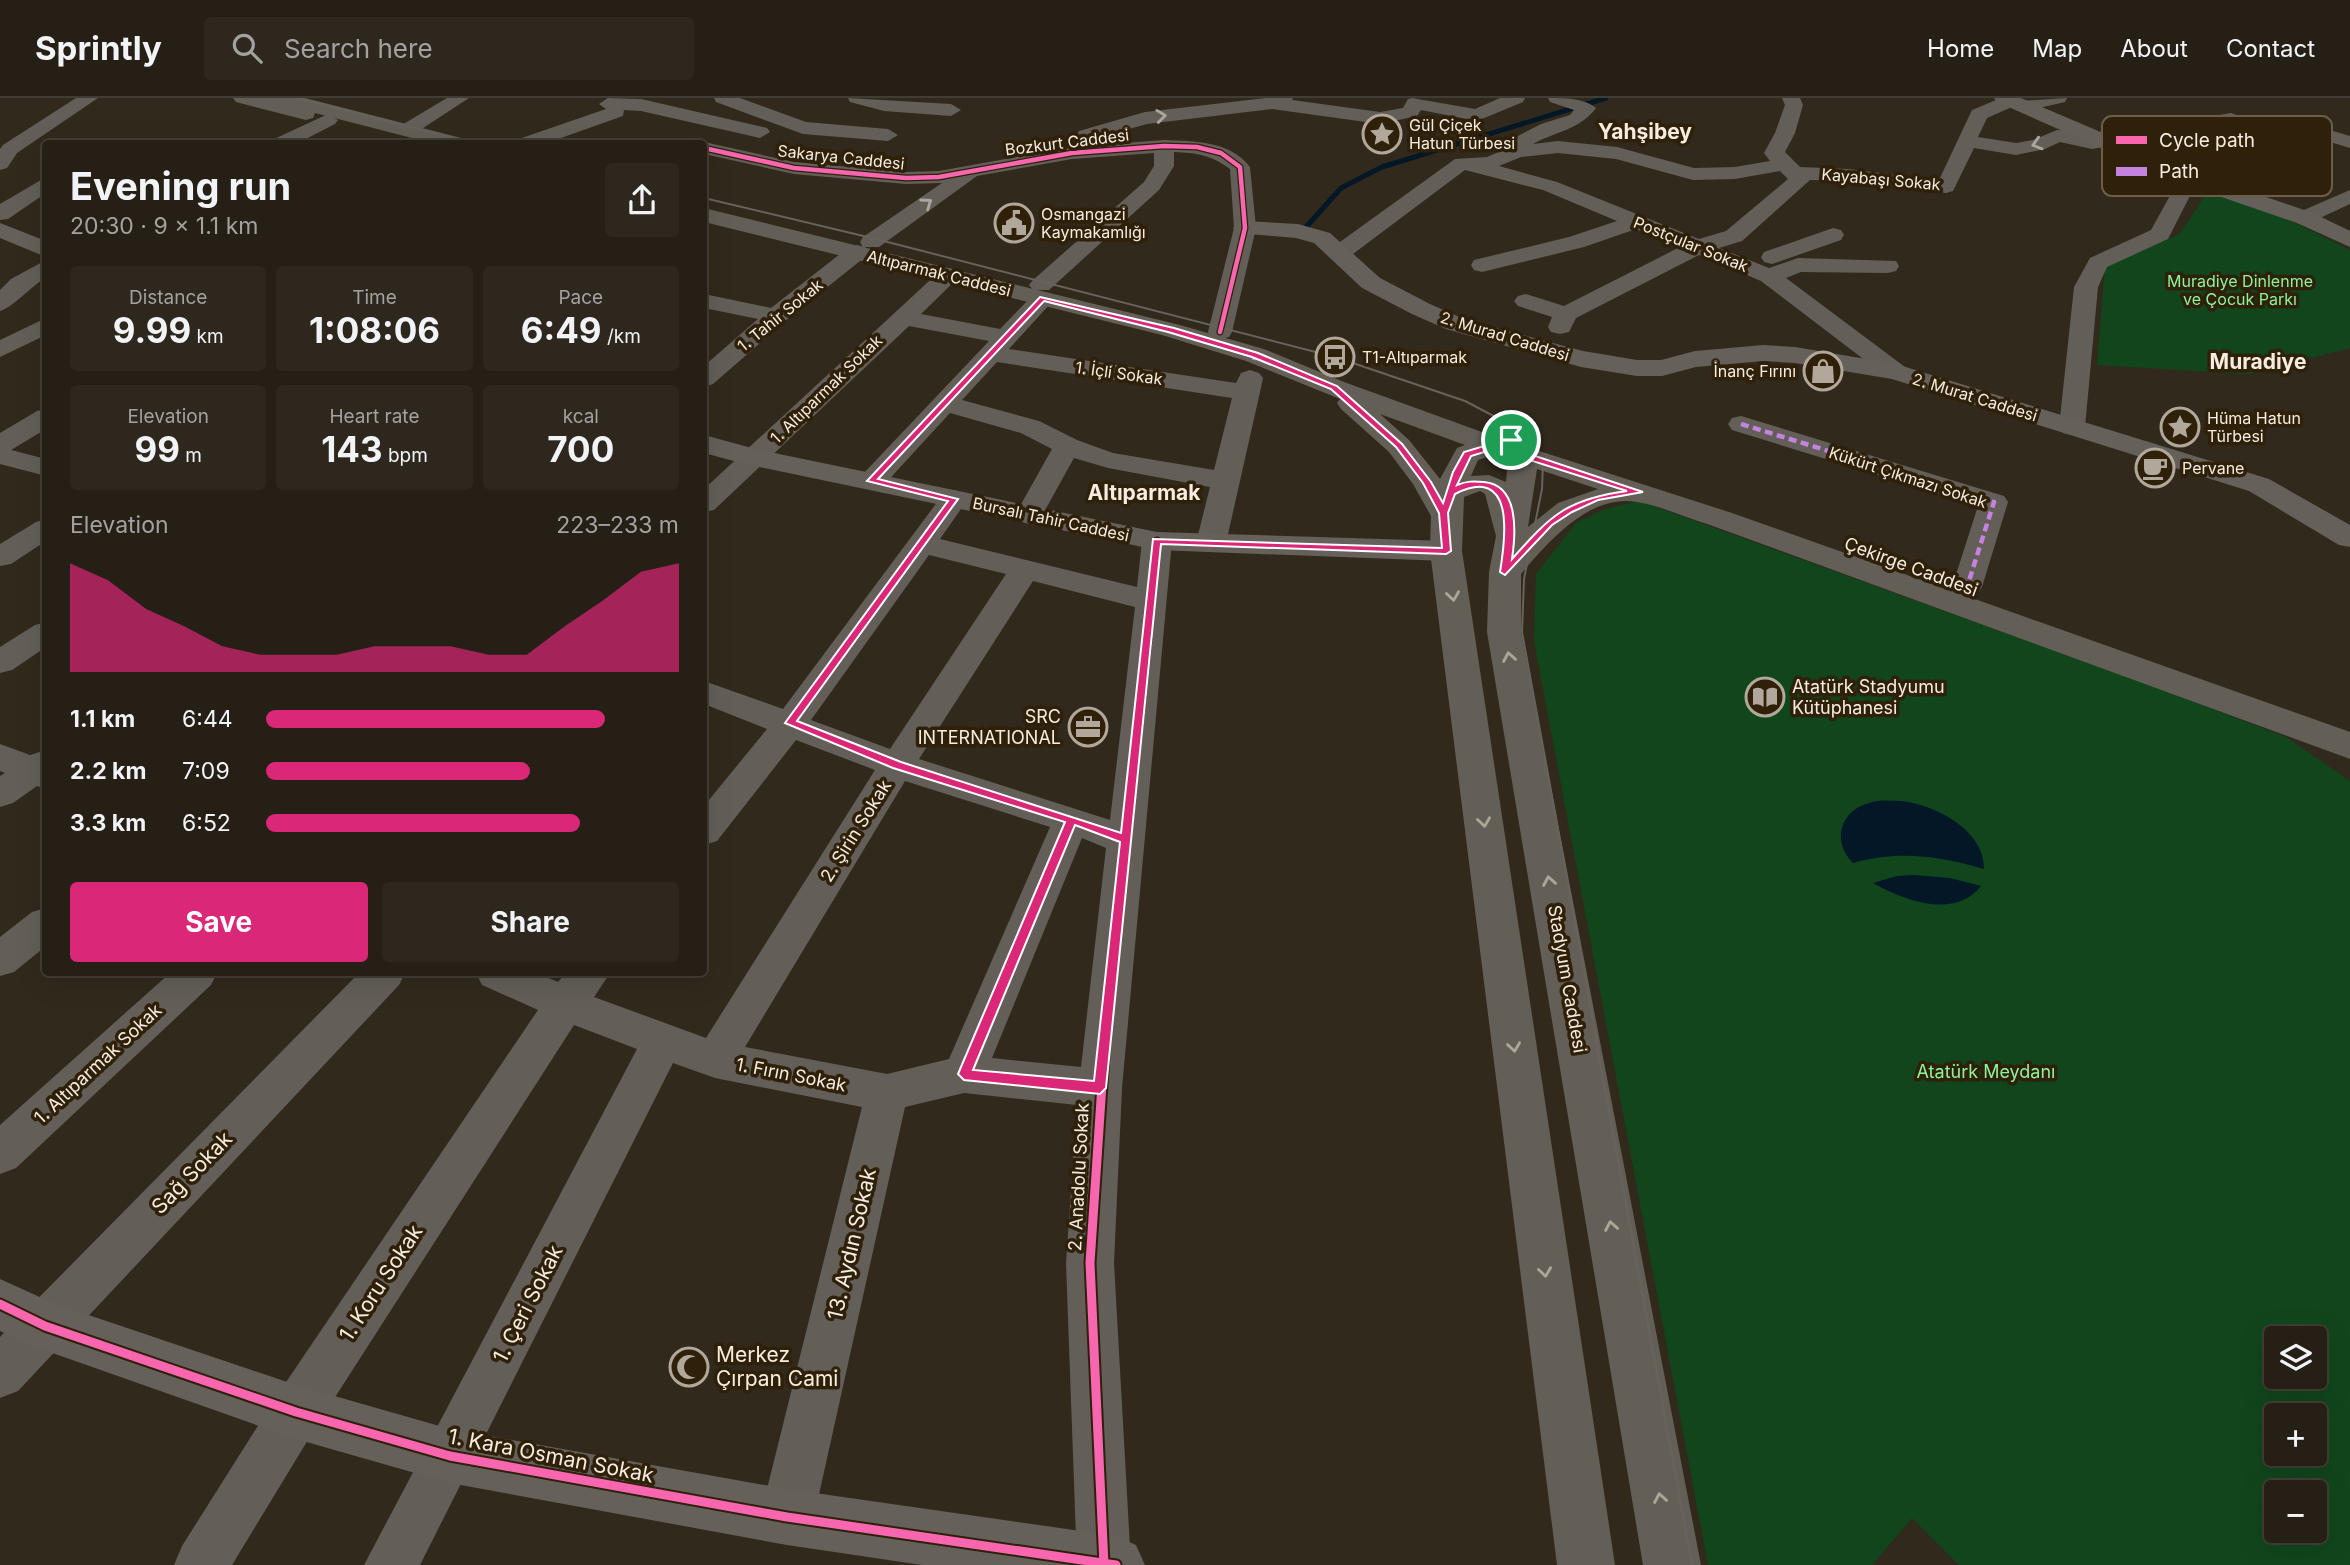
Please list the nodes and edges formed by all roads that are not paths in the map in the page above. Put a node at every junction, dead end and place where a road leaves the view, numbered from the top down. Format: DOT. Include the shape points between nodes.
graph roads {
  1 [pos="89,98"];
  2 [pos="243,98"];
  3 [pos="281,98"];
  4 [pos="460,98"];
  5 [pos="589,98"];
  6 [pos="723,98"];
  7 [pos="857,98"];
  8 [pos="1516,98"];
  9 [pos="1790,98"];
  10 [pos="2058,98"];
  11 [pos="1278,101"];
  12 [pos="1575,102"];
  13 [pos="2012,102"];
  14 [pos="612,108"];
  15 [pos="951,110"];
  16 [pos="328,120"];
  17 [pos="12,127"];
  18 [pos="654,128"];
  19 [pos="36,131"];
  20 [pos="760,132"];
  21 [pos="888,135"];
  22 [pos="2332,137"];
  23 [pos="402,138"];
  24 [pos="287,140"];
  25 [pos="422,140"];
  26 [pos="533,140"];
  27 [pos="1966,141"];
  28 [pos="2102,142"];
  29 [pos="2350,142"];
  30 [pos="1164,146"];
  31 [pos="707,149"];
  32 [pos="1516,152"];
  33 [pos="1462,163"];
  34 [pos="0,164"];
  35 [pos="976,168"];
  36 [pos="1790,169"];
  37 [pos="42,187"];
  38 [pos="2180,196"];
  39 [pos="2241,196"];
  40 [pos="2350,196"];
  41 [pos="707,203"];
  42 [pos="707,216"];
  43 [pos="2305,218"];
  44 [pos="1636,222"];
  45 [pos="1,228"];
  46 [pos="1245,228"];
  47 [pos="1833,235"];
  48 [pos="2350,240"];
  49 [pos="864,247"];
  50 [pos="1698,247"];
  51 [pos="42,248"];
  52 [pos="1340,253"];
  53 [pos="1482,265"];
  54 [pos="1745,266"];
  55 [pos="1888,266"];
  56 [pos="42,270"];
  57 [pos="949,275"];
  58 [pos="1769,276"];
  59 [pos="1042,292"];
  60 [pos="1526,301"];
  61 [pos="707,302"];
  62 [pos="0,304"];
  63 [pos="776,316"];
  64 [pos="901,317"];
  65 [pos="42,327"];
  66 [pos="1220,332"];
  67 [pos="998,346"];
  68 [pos="0,350"];
  69 [pos="1581,359"];
  70 [pos="1896,372"];
  71 [pos="707,376"];
  72 [pos="1334,388"];
  73 [pos="945,403"];
  74 [pos="42,419"];
  75 [pos="1741,424"];
  76 [pos="2072,427"];
  77 [pos="1510,441"];
  78 [pos="0,445"];
  79 [pos="707,445"];
  80 [pos="1067,446"];
  81 [pos="0,455"];
  82 [pos="755,458"];
  83 [pos="42,467"];
  84 [pos="872,481"];
  85 [pos="1226,481"];
  86 [pos="1639,492"];
  87 [pos="954,499"];
  88 [pos="707,501"];
  89 [pos="1029,515"];
  90 [pos="1447,519"];
  91 [pos="42,531"];
  92 [pos="2350,538"];
  93 [pos="1157,541"];
  94 [pos="1212,543"];
  95 [pos="923,544"];
  96 [pos="1508,556"];
  97 [pos="0,557"];
  98 [pos="1025,569"];
  99 [pos="1967,587"];
  100 [pos="1152,601"];
  101 [pos="42,635"];
  102 [pos="0,662"];
  103 [pos="707,693"];
  104 [pos="2239,707"];
  105 [pos="2350,722"];
  106 [pos="791,723"];
  107 [pos="2350,746"];
  108 [pos="0,757"];
  109 [pos="897,765"];
  110 [pos="42,770"];
  111 [pos="2350,770"];
  112 [pos="0,794"];
  113 [pos="1072,820"];
  114 [pos="707,827"];
  115 [pos="1126,840"];
  116 [pos="42,926"];
  117 [pos="0,960"];
  118 [pos="194,976"];
  119 [pos="382,976"];
  120 [pos="511,976"];
  121 [pos="577,989"];
  122 [pos="662,1043"];
  123 [pos="715,1060"];
  124 [pos="964,1074"];
  125 [pos="1100,1088"];
  126 [pos="887,1093"];
  127 [pos="0,1154"];
  128 [pos="0,1304"];
  129 [pos="45,1326"];
  130 [pos="0,1373"];
  131 [pos="296,1412"];
  132 [pos="450,1456"];
  133 [pos="787,1517"];
  134 [pos="1107,1564"];
  135 [pos="201,1565"];
  136 [pos="391,1565"];
  137 [pos="1586,1565"];
  138 [pos="1672,1565"];
  1 -- 19 [label="street"];
  2 -- 16 [label="main road"];
  3 -- 23 [label="main road"];
  4 -- 23 [label="street"];
  5 -- 14 [label="street"];
  6 -- 21 [label="street" via="803,128"];
  7 -- 15 [label="street"];
  8 -- 11 [label="street" via="1476,115 1415,103 1410,112 1380,118"];
  9 -- 36 [label="street" via="1794,105 1774,153"];
  10 -- 13 [label="street"];
  35 -- 11 [label="street, one-way" via="1145,118"];
  12 -- 32 [label="street" via="1577,119 1525,140"];
  13 -- 27 [label="street" via="1979,114"];
  13 -- 28 [label="main road"];
  14 -- 18 [label="street"];
  14 -- 20 [label="street" via="641,105"];
  14 -- 26 [label="street"];
  16 -- 23 [label="main road"];
  16 -- 24 [label="street"];
  17 -- 19 [label="street"];
  19 -- 34 [label="street" via="10,149"];
  22 -- 29 [label="street"];
  23 -- 25 [label="main road"];
  28 -- 27 [label="street, one-way" via="2057,136 2016,149"];
  27 -- 36 [label="street, Kayabaşı Sokak" via="1946,187"];
  30 -- 35 [label="street, Bozkurt Caddesi" via="1072,153"];
  30 -- 46 [label="street, Bozkurt Caddesi" via="1221,153 1240,167"];
  30 -- 59 [label="street" via="1164,166 1152,186"];
  31 -- 35 [label="street, Sakarya Caddesi" via="746,160 856,176 939,177"];
  32 -- 33 [label="street" via="1490,163"];
  32 -- 36 [label="street" via="1558,147 1616,153 1693,173"];
  33 -- 44 [label="street, Postçular Sokak" via="1550,186"];
  33 -- 52 [label="street"];
  49 -- 35 [label="street, 1. Tahir Sokak, one-way"];
  36 -- 50 [label="street" via="1800,179 1734,236"];
  37 -- 45 [label="street"];
  38 -- 76 [label="street" via="2160,234 2098,263 2087,287"];
  39 -- 43 [label="main road"];
  40 -- 43 [label="street"];
  41 -- 49 [label="main road, Altıparmak Caddesi"];
  42 -- 49 [label="main road, Altıparmak Caddesi"];
  43 -- 48 [label="main road"];
  44 -- 50 [label="street, Postçular Sokak"];
  44 -- 53 [label="street"];
  45 -- 51 [label="main road"];
  46 -- 52 [label="main road, 2. Murad Caddesi" via="1298,231 1322,238"];
  46 -- 66 [label="street, Bozkurt Caddesi"];
  47 -- 54 [label="street"];
  49 -- 57 [label="main road, Altıparmak Caddesi"];
  49 -- 59 [label="main road, Altıparmak Caddesi"];
  49 -- 63 [label="street, 1. Tahir Sokak"];
  50 -- 54 [label="street, Postçular Sokak"];
  50 -- 60 [label="street" via="1563,320"];
  52 -- 69 [label="main road, 2. Murad Caddesi" via="1371,283 1455,324"];
  54 -- 58 [label="street, Postçular Sokak"];
  55 -- 58 [label="street" via="1798,265"];
  56 -- 62 [label="street"];
  57 -- 59 [label="main road, Altıparmak Caddesi"];
  57 -- 64 [label="street, 1. Altıparmak Sokak"];
  58 -- 70 [label="street, Postçular Sokak"];
  59 -- 66 [label="main road, Altıparmak Caddesi"];
  59 -- 67 [label="street"];
  59 -- 72 [label="main road, Altıparmak Caddesi" via="1243,351"];
  61 -- 63 [label="street"];
  63 -- 71 [label="street, 1. Tahir Sokak"];
  64 -- 67 [label="street, 1. İçli Sokak"];
  64 -- 82 [label="street, 1. Altıparmak Sokak"];
  65 -- 68 [label="street"];
  66 -- 77 [label="main road, Altıparmak Caddesi"];
  67 -- 73 [label="street"];
  67 -- 85 [label="street, 1. İçli Sokak" via="1249,385"];
  69 -- 70 [label="main road, 2. Murat Caddesi" via="1662,368 1695,359 1763,353"];
  70 -- 76 [label="main road, 2. Murat Caddesi"];
  72 -- 77 [label="main road, Altıparmak Caddesi"];
  72 -- 90 [label="main road" via="1399,446 1427,482"];
  73 -- 80 [label="street" via="1030,427"];
  73 -- 84 [label="street"];
  74 -- 78 [label="street"];
  75 -- 99 [label="street, Kükürt Çıkmazı Sokak" via="1994,502"];
  76 -- 92 [label="main road, 2. Murat Caddesi" via="2259,485"];
  77 -- 86 [label="main road, Çekirge Caddesi"];
  77 -- 90 [label="main road" via="1467,454"];
  77 -- 96 [label="main road, Stadyum Caddesi" via="1521,484"];
  77 -- 99 [label="main road, Çekirge Caddesi" via="1747,508"];
  79 -- 82 [label="main road, Bursalı Tahir Caddesi"];
  80 -- 85 [label="street" via="1108,460"];
  80 -- 89 [label="street"];
  81 -- 83 [label="street"];
  82 -- 84 [label="main road, Bursalı Tahir Caddesi"];
  82 -- 88 [label="street, 1. Altıparmak Sokak"];
  84 -- 87 [label="main road, Bursalı Tahir Caddesi"];
  85 -- 94 [label="street, 1. İçli Sokak"];
  86 -- 96 [label="main road" via="1595,498 1569,510"];
  86 -- 104 [label="main road, Çekirge Caddesi"];
  87 -- 89 [label="main road, Bursalı Tahir Caddesi"];
  87 -- 95 [label="street"];
  89 -- 93 [label="main road, Bursalı Tahir Caddesi"];
  90 -- 94 [label="main road, Bursalı Tahir Caddesi"];
  90 -- 96 [label="main road" via="1468,483 1501,491 1506,501"];
  90 -- 137 [label="main road, one-way"];
  91 -- 97 [label="street"];
  93 -- 94 [label="main road, Bursalı Tahir Caddesi"];
  93 -- 100 [label="street, 2. Anadolu Sokak"];
  95 -- 98 [label="street"];
  95 -- 106 [label="street"];
  138 -- 96 [label="main road, Stadyum Caddesi, one-way" via="1504,632"];
  98 -- 100 [label="street"];
  98 -- 109 [label="street, 2. Şirin Sokak"];
  99 -- 105 [label="main road, Çekirge Caddesi"];
  100 -- 115 [label="street, 2. Anadolu Sokak"];
  101 -- 102 [label="street"];
  103 -- 106 [label="street"];
  104 -- 107 [label="main road, Çekirge Caddesi"];
  104 -- 111 [label="main road"];
  106 -- 109 [label="street"];
  106 -- 114 [label="street"];
  108 -- 110 [label="street"];
  109 -- 113 [label="street"];
  109 -- 123 [label="street, 2. Şirin Sokak"];
  110 -- 112 [label="street"];
  113 -- 115 [label="street"];
  113 -- 124 [label="street"];
  115 -- 125 [label="street, 2. Anadolu Sokak"];
  116 -- 117 [label="street"];
  118 -- 127 [label="street, 1. Altıparmak Sokak"];
  119 -- 129 [label="street, Sağ Sokak"];
  120 -- 121 [label="street, 1. Fırın Sokak"];
  121 -- 122 [label="street, 1. Fırın Sokak"];
  121 -- 131 [label="street, 1. Koru Sokak"];
  122 -- 123 [label="street, 1. Fırın Sokak"];
  122 -- 132 [label="street, 1. Çeri Sokak"];
  123 -- 126 [label="street, 1. Fırın Sokak"];
  124 -- 125 [label="street, 1. Fırın Sokak"];
  124 -- 126 [label="street, 1. Fırın Sokak"];
  125 -- 134 [label="street, 2. Anadolu Sokak" via="1090,1264"];
  126 -- 133 [label="street, 13. Aydın Sokak"];
  128 -- 129 [label="main road, 1. Kara Osman Sokak"];
  129 -- 130 [label="street, Sağ Sokak"];
  129 -- 131 [label="main road, 1. Kara Osman Sokak"];
  131 -- 132 [label="main road, 1. Kara Osman Sokak"];
  131 -- 135 [label="street, 1. Koru Sokak"];
  132 -- 133 [label="main road, 1. Kara Osman Sokak"];
  132 -- 136 [label="street, 1. Çeri Sokak"];
  133 -- 134 [label="main road, 1. Kara Osman Sokak"];
}
